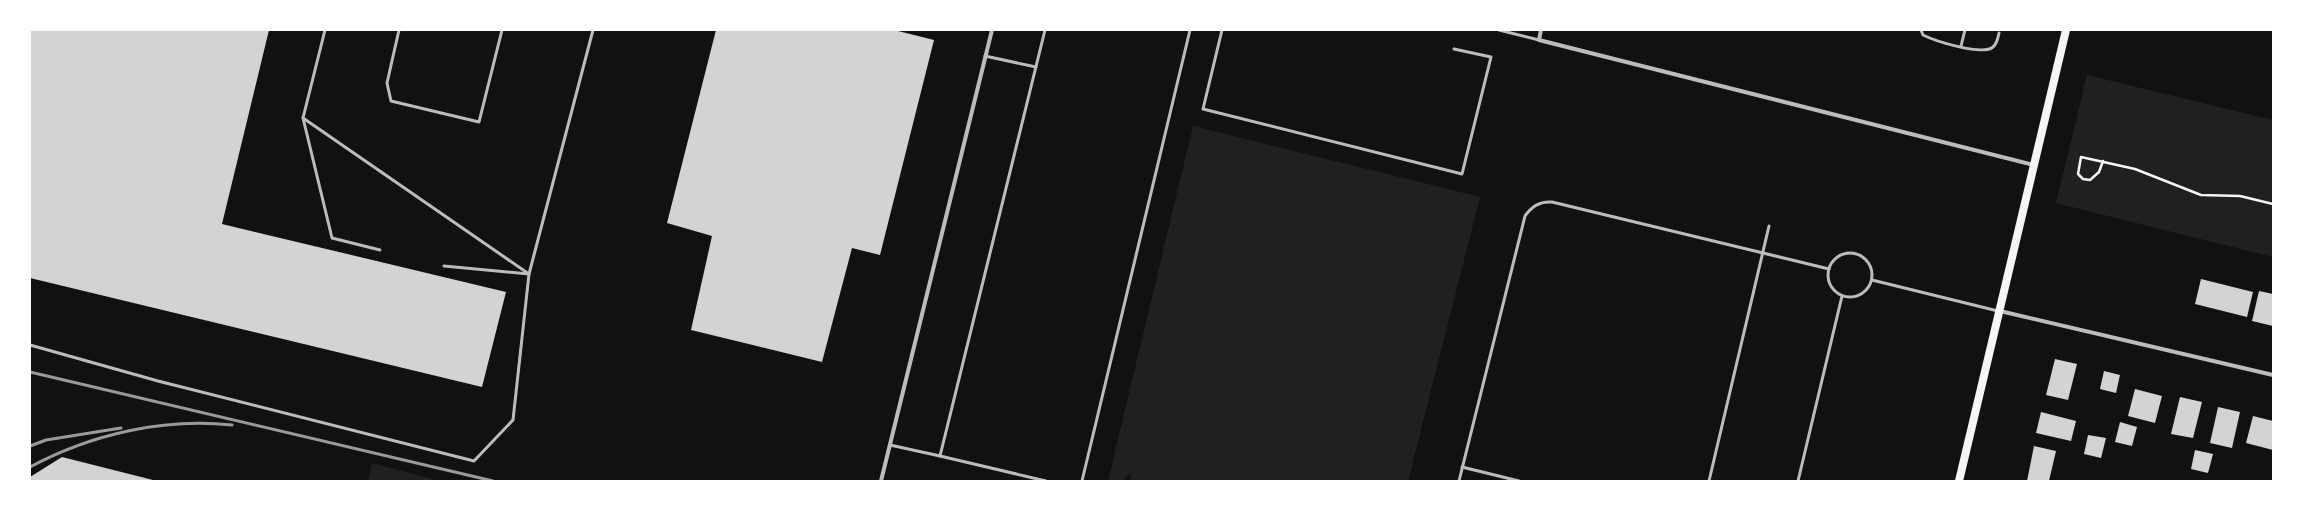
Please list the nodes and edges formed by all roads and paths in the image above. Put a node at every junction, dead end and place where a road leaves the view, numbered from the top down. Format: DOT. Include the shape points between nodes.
graph roads {
  1 [pos="325,30"];
  2 [pos="399,30"];
  3 [pos="502,30"];
  4 [pos="593,30"];
  5 [pos="992,30"];
  6 [pos="1045,30"];
  7 [pos="1190,30"];
  8 [pos="1222,30"];
  9 [pos="1499,30"];
  10 [pos="1542,30"];
  11 [pos="1921,30"];
  12 [pos="1965,30"];
  13 [pos="2066,30"];
  14 [pos="1999,33"];
  15 [pos="1539,40"];
  16 [pos="1961,46"];
  17 [pos="1454,49"];
  18 [pos="985,56"];
  19 [pos="1036,67"];
  20 [pos="303,118"];
  21 [pos="2103,161"];
  22 [pos="2034,165"];
  23 [pos="2273,204"];
  24 [pos="1769,226"];
  25 [pos="380,250"];
  26 [pos="1763,252"];
  27 [pos="444,266"];
  28 [pos="1829,268"];
  29 [pos="529,274"];
  30 [pos="1872,280"];
  31 [pos="1842,296"];
  32 [pos="2000,311"];
  33 [pos="30,345"];
  34 [pos="2273,375"];
  35 [pos="890,445"];
  36 [pos="940,456"];
  37 [pos="1462,467"];
  38 [pos="881,481"];
  39 [pos="1046,481"];
  40 [pos="1082,481"];
  41 [pos="1459,481"];
  42 [pos="1519,481"];
  43 [pos="1709,481"];
  44 [pos="1798,481"];
  45 [pos="1959,481"];
  1 -- 20 [label="lane"];
  2 -- 3 [label="lane" via="387,83 391,101 479,122"];
  4 -- 29 [label="lane"];
  5 -- 18 [label="street"];
  6 -- 19 [label="lane"];
  7 -- 40 [label="lane"];
  8 -- 17 [label="lane" via="1203,109 1462,174 1491,57"];
  9 -- 15 [label="lane"];
  10 -- 15 [label="street"];
  11 -- 16 [label="lane" via="1923,35 1933,39"];
  12 -- 16 [label="lane"];
  13 -- 22 [label="main road"];
  14 -- 16 [label="lane" via="1994,47 1989,50"];
  15 -- 22 [label="street"];
  18 -- 19 [label="lane"];
  18 -- 35 [label="street"];
  19 -- 36 [label="lane"];
  20 -- 25 [label="lane" via="332,238"];
  20 -- 29 [label="lane"];
  21 -- 21 [label="path" via="2100,172 2090,180 2083,179 2078,174 2081,157"];
  21 -- 23 [label="path" via="2152,175 2201,195 2240,196"];
  22 -- 32 [label="main road"];
  24 -- 26 [label="lane"];
  26 -- 28 [label="lane"];
  26 -- 37 [label="lane" via="1552,202 1545,201 1530,208 1524,216"];
  26 -- 43 [label="lane"];
  27 -- 29 [label="lane"];
  28 -- 30 [label="lane" via="1835,259 1844,254 1859,255 1870,265"];
  28 -- 31 [label="lane" via="1832,288"];
  29 -- 33 [label="lane" via="513,420 474,461 158,381"];
  30 -- 31 [label="lane" via="1870,286 1860,295"];
  30 -- 32 [label="lane"];
  31 -- 44 [label="lane"];
  32 -- 34 [label="street"];
  32 -- 45 [label="main road"];
  35 -- 36 [label="lane"];
  35 -- 38 [label="street"];
  36 -- 39 [label="lane"];
  37 -- 41 [label="lane"];
  37 -- 42 [label="lane"];
}
